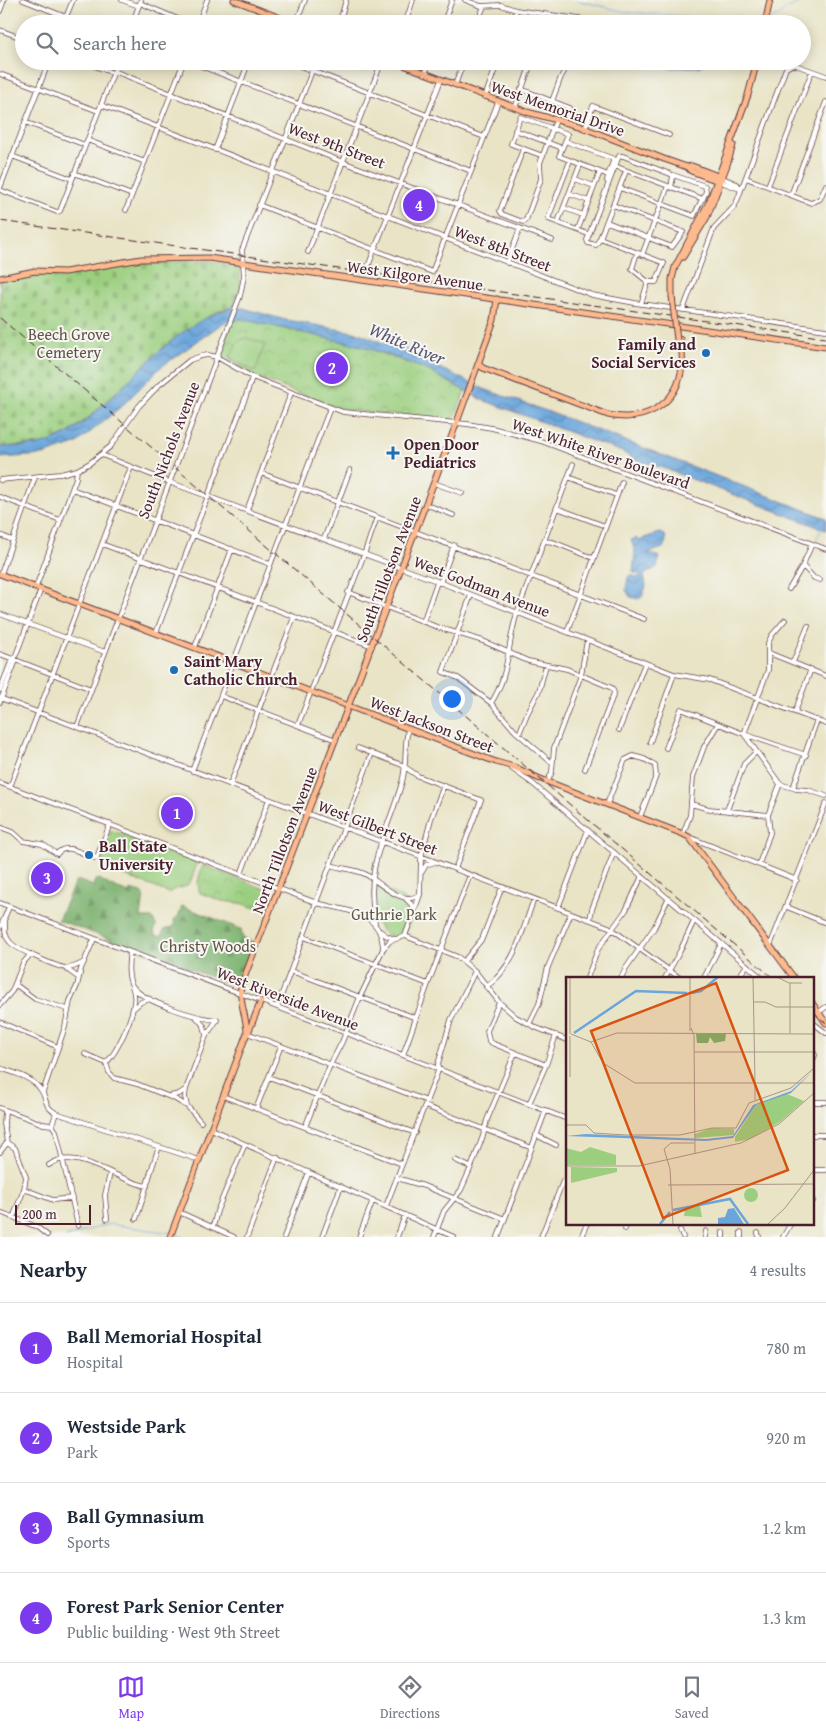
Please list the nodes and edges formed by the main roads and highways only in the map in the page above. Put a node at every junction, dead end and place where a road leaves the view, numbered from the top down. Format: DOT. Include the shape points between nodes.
graph roads {
  1 [pos="234,0"];
  2 [pos="770,0"];
  3 [pos="274,15"];
  4 [pos="767,15"];
  5 [pos="415,70"];
  6 [pos="755,70"];
  7 [pos="720,179"];
  8 [pos="0,278"];
  9 [pos="497,299"];
  10 [pos="679,339"];
  11 [pos="826,347"];
  12 [pos="478,364"];
  13 [pos="494,372"];
  14 [pos="475,376"];
  15 [pos="0,575"];
  16 [pos="349,706"];
  17 [pos="535,776"];
  18 [pos="530,782"];
  19 [pos="793,977"];
  20 [pos="261,1001"];
  21 [pos="814,1006"];
  22 [pos="826,1023"];
  23 [pos="247,1033"];
  24 [pos="170,1237"];
  1 -- 3 [label="main road"];
  2 -- 4 [label="main road"];
  5 -- 7 [label="main road, West Memorial Drive"];
  6 -- 7 [label="main road"];
  7 -- 10 [label="main road, bridge" via="701,230 678,268 674,296"];
  8 -- 9 [label="main road, West Kilgore Avenue" via="34,272 66,272 141,259 209,258"];
  9 -- 11 [label="main road, West Kilgore Avenue"];
  9 -- 12 [label="main road, South Tillotson Avenue" via="494,320"];
  10 -- 12 [label="main road" via="679,367 671,389 655,406 633,414 609,412"];
  10 -- 13 [label="main road" via="682,368 674,390 657,409 634,418 608,415"];
  12 -- 13 [label="main road"];
  12 -- 14 [label="main road, South Tillotson Avenue"];
  13 -- 14 [label="main road" via="483,371"];
  14 -- 16 [label="main road, South Tillotson Avenue"];
  15 -- 16 [label="main road, West Jackson Street"];
  16 -- 17 [label="main road, West Jackson Street"];
  16 -- 23 [label="main road, North Tillotson Avenue" via="241,986"];
  17 -- 18 [label="main road"];
  17 -- 19 [label="main road, West Jackson Street" via="688,837"];
  20 -- 23 [label="main road"];
  21 -- 22 [label="main road"];
  23 -- 24 [label="main road"];
}
